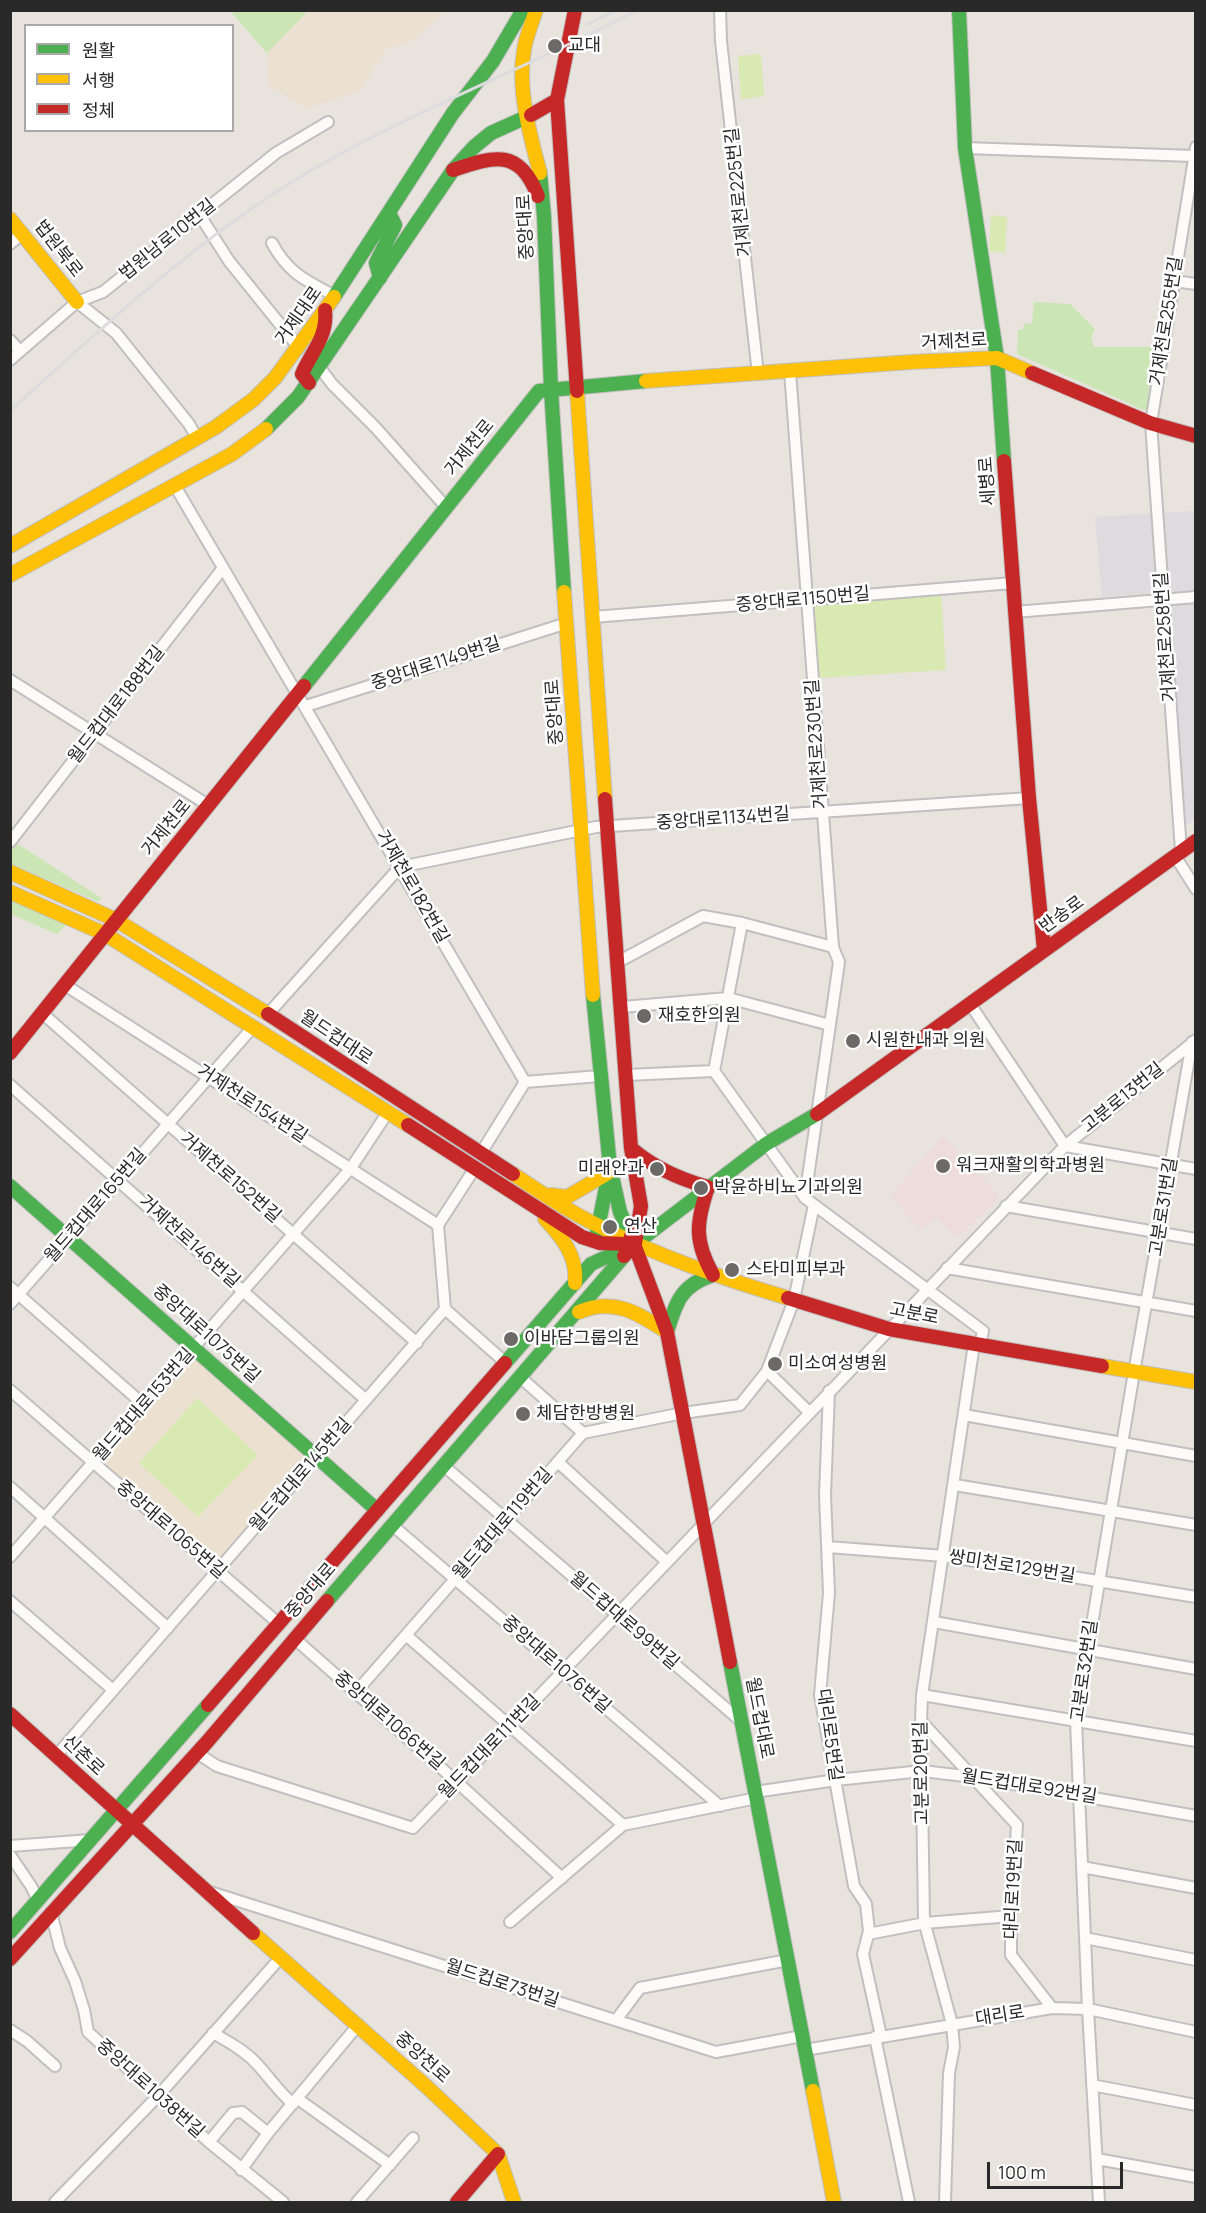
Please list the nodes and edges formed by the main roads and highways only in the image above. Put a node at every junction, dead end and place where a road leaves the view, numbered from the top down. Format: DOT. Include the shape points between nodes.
graph roads {
  1 [pos="523,10"];
  2 [pos="536,10"];
  3 [pos="575,10"];
  4 [pos="959,10"];
  5 [pos="557,100"];
  6 [pos="529,117"];
  7 [pos="453,170"];
  8 [pos="389,213"];
  9 [pos="544,216"];
  10 [pos="10,219"];
  11 [pos="380,278"];
  12 [pos="77,302"];
  13 [pos="325,310"];
  14 [pos="997,358"];
  15 [pos="309,383"];
  16 [pos="577,386"];
  17 [pos="551,389"];
  18 [pos="1196,436"];
  19 [pos="10,546"];
  20 [pos="10,575"];
  21 [pos="1196,841"];
  22 [pos="10,872"];
  23 [pos="10,892"];
  24 [pos="116,920"];
  25 [pos="105,934"];
  26 [pos="1044,950"];
  27 [pos="10,1053"];
  28 [pos="631,1148"];
  29 [pos="609,1170"];
  30 [pos="10,1186"];
  31 [pos="708,1186"];
  32 [pos="545,1194"];
  33 [pos="529,1202"];
  34 [pos="598,1226"];
  35 [pos="596,1241"];
  36 [pos="635,1244"];
  37 [pos="591,1264"];
  38 [pos="713,1275"];
  39 [pos="575,1283"];
  40 [pos="570,1317"];
  41 [pos="667,1332"];
  42 [pos="1196,1382"];
  43 [pos="377,1510"];
  44 [pos="10,1714"];
  45 [pos="116,1810"];
  46 [pos="132,1824"];
  47 [pos="10,1932"];
  48 [pos="10,1959"];
  49 [pos="498,2154"];
  50 [pos="457,2202"];
  51 [pos="514,2202"];
  52 [pos="834,2202"];
  1 -- 8 [label="main road, 거제대로" via="494,61 453,114"];
  2 -- 6 [label="main road" via="523,54 523,86"];
  3 -- 5 [label="main road, 중앙대로"];
  4 -- 14 [label="main road, 세병로" via="965,148"];
  5 -- 6 [label="main road"];
  5 -- 16 [label="main road, 중앙대로"];
  6 -- 7 [label="main road" via="497,130"];
  6 -- 9 [label="main road, 중앙대로"];
  7 -- 9 [label="main road" via="496,158 520,166 529,174"];
  7 -- 11 [label="main road"];
  8 -- 11 [label="main road" via="395,225 378,260"];
  8 -- 13 [label="main road, 거제대로"];
  9 -- 17 [label="main road, 중앙대로"];
  10 -- 12 [label="main road, 법원북로"];
  11 -- 15 [label="main road"];
  13 -- 15 [label="main road" via="325,334 302,374"];
  13 -- 19 [label="main road, 거제대로" via="299,348 254,399 197,438"];
  14 -- 16 [label="main road, 거제천로"];
  14 -- 18 [label="main road, 거제천로" via="1150,423"];
  14 -- 26 [label="main road, 세병로"];
  15 -- 20 [label="main road" via="265,431 232,454"];
  16 -- 17 [label="main road, 거제천로"];
  16 -- 28 [label="main road, 중앙대로" via="593,617 601,827 618,962"];
  17 -- 24 [label="main road, 거제천로" via="539,391"];
  17 -- 29 [label="main road, 중앙대로" via="580,830"];
  21 -- 26 [label="main road, 반송로"];
  22 -- 24 [label="main road, 월드컵대로"];
  23 -- 25 [label="main road, 월드컵대로"];
  24 -- 25 [label="main road, 거제천로"];
  24 -- 32 [label="main road, 월드컵대로"];
  25 -- 27 [label="main road, 거제천로"];
  25 -- 33 [label="main road, 월드컵대로"];
  26 -- 31 [label="main road, 반송로" via="817,1114 766,1144"];
  28 -- 31 [label="main road" via="660,1172"];
  28 -- 36 [label="main road, 중앙대로" via="641,1206"];
  29 -- 32 [label="main road" via="567,1197"];
  29 -- 34 [label="main road"];
  29 -- 36 [label="main road, 중앙대로" via="620,1212"];
  30 -- 43 [label="main road, 중앙대로1075번길"];
  31 -- 36 [label="main road, 반송로"];
  31 -- 38 [label="main road" via="697,1217 697,1241"];
  32 -- 34 [label="main road, 월드컵대로"];
  33 -- 35 [label="main road, 월드컵대로" via="582,1237"];
  33 -- 39 [label="main road" via="563,1240 575,1266"];
  34 -- 35 [label="main road"];
  34 -- 36 [label="main road, 월드컵대로"];
  35 -- 36 [label="main road, 월드컵대로"];
  35 -- 37 [label="main road"];
  36 -- 37 [label="main road, 중앙대로"];
  36 -- 38 [label="main road, 고분로"];
  36 -- 40 [label="main road, 중앙대로"];
  36 -- 41 [label="main road, 월드컵대로"];
  37 -- 39 [label="main road, 중앙대로"];
  38 -- 41 [label="main road" via="688,1286 677,1302"];
  38 -- 42 [label="main road, 고분로" via="889,1329"];
  39 -- 43 [label="main road, 중앙대로"];
  40 -- 41 [label="main road" via="590,1305 610,1305 631,1311"];
  40 -- 46 [label="main road, 중앙대로"];
  41 -- 52 [label="main road, 월드컵대로"];
  43 -- 45 [label="main road, 중앙대로"];
  44 -- 45 [label="main road, 신촌로"];
  45 -- 46 [label="main road, 신촌로"];
  45 -- 47 [label="main road, 중앙대로"];
  46 -- 48 [label="main road, 중앙대로"];
  46 -- 49 [label="main road, 중앙천로"];
  49 -- 50 [label="main road"];
  49 -- 51 [label="main road, 중앙천로"];
}
